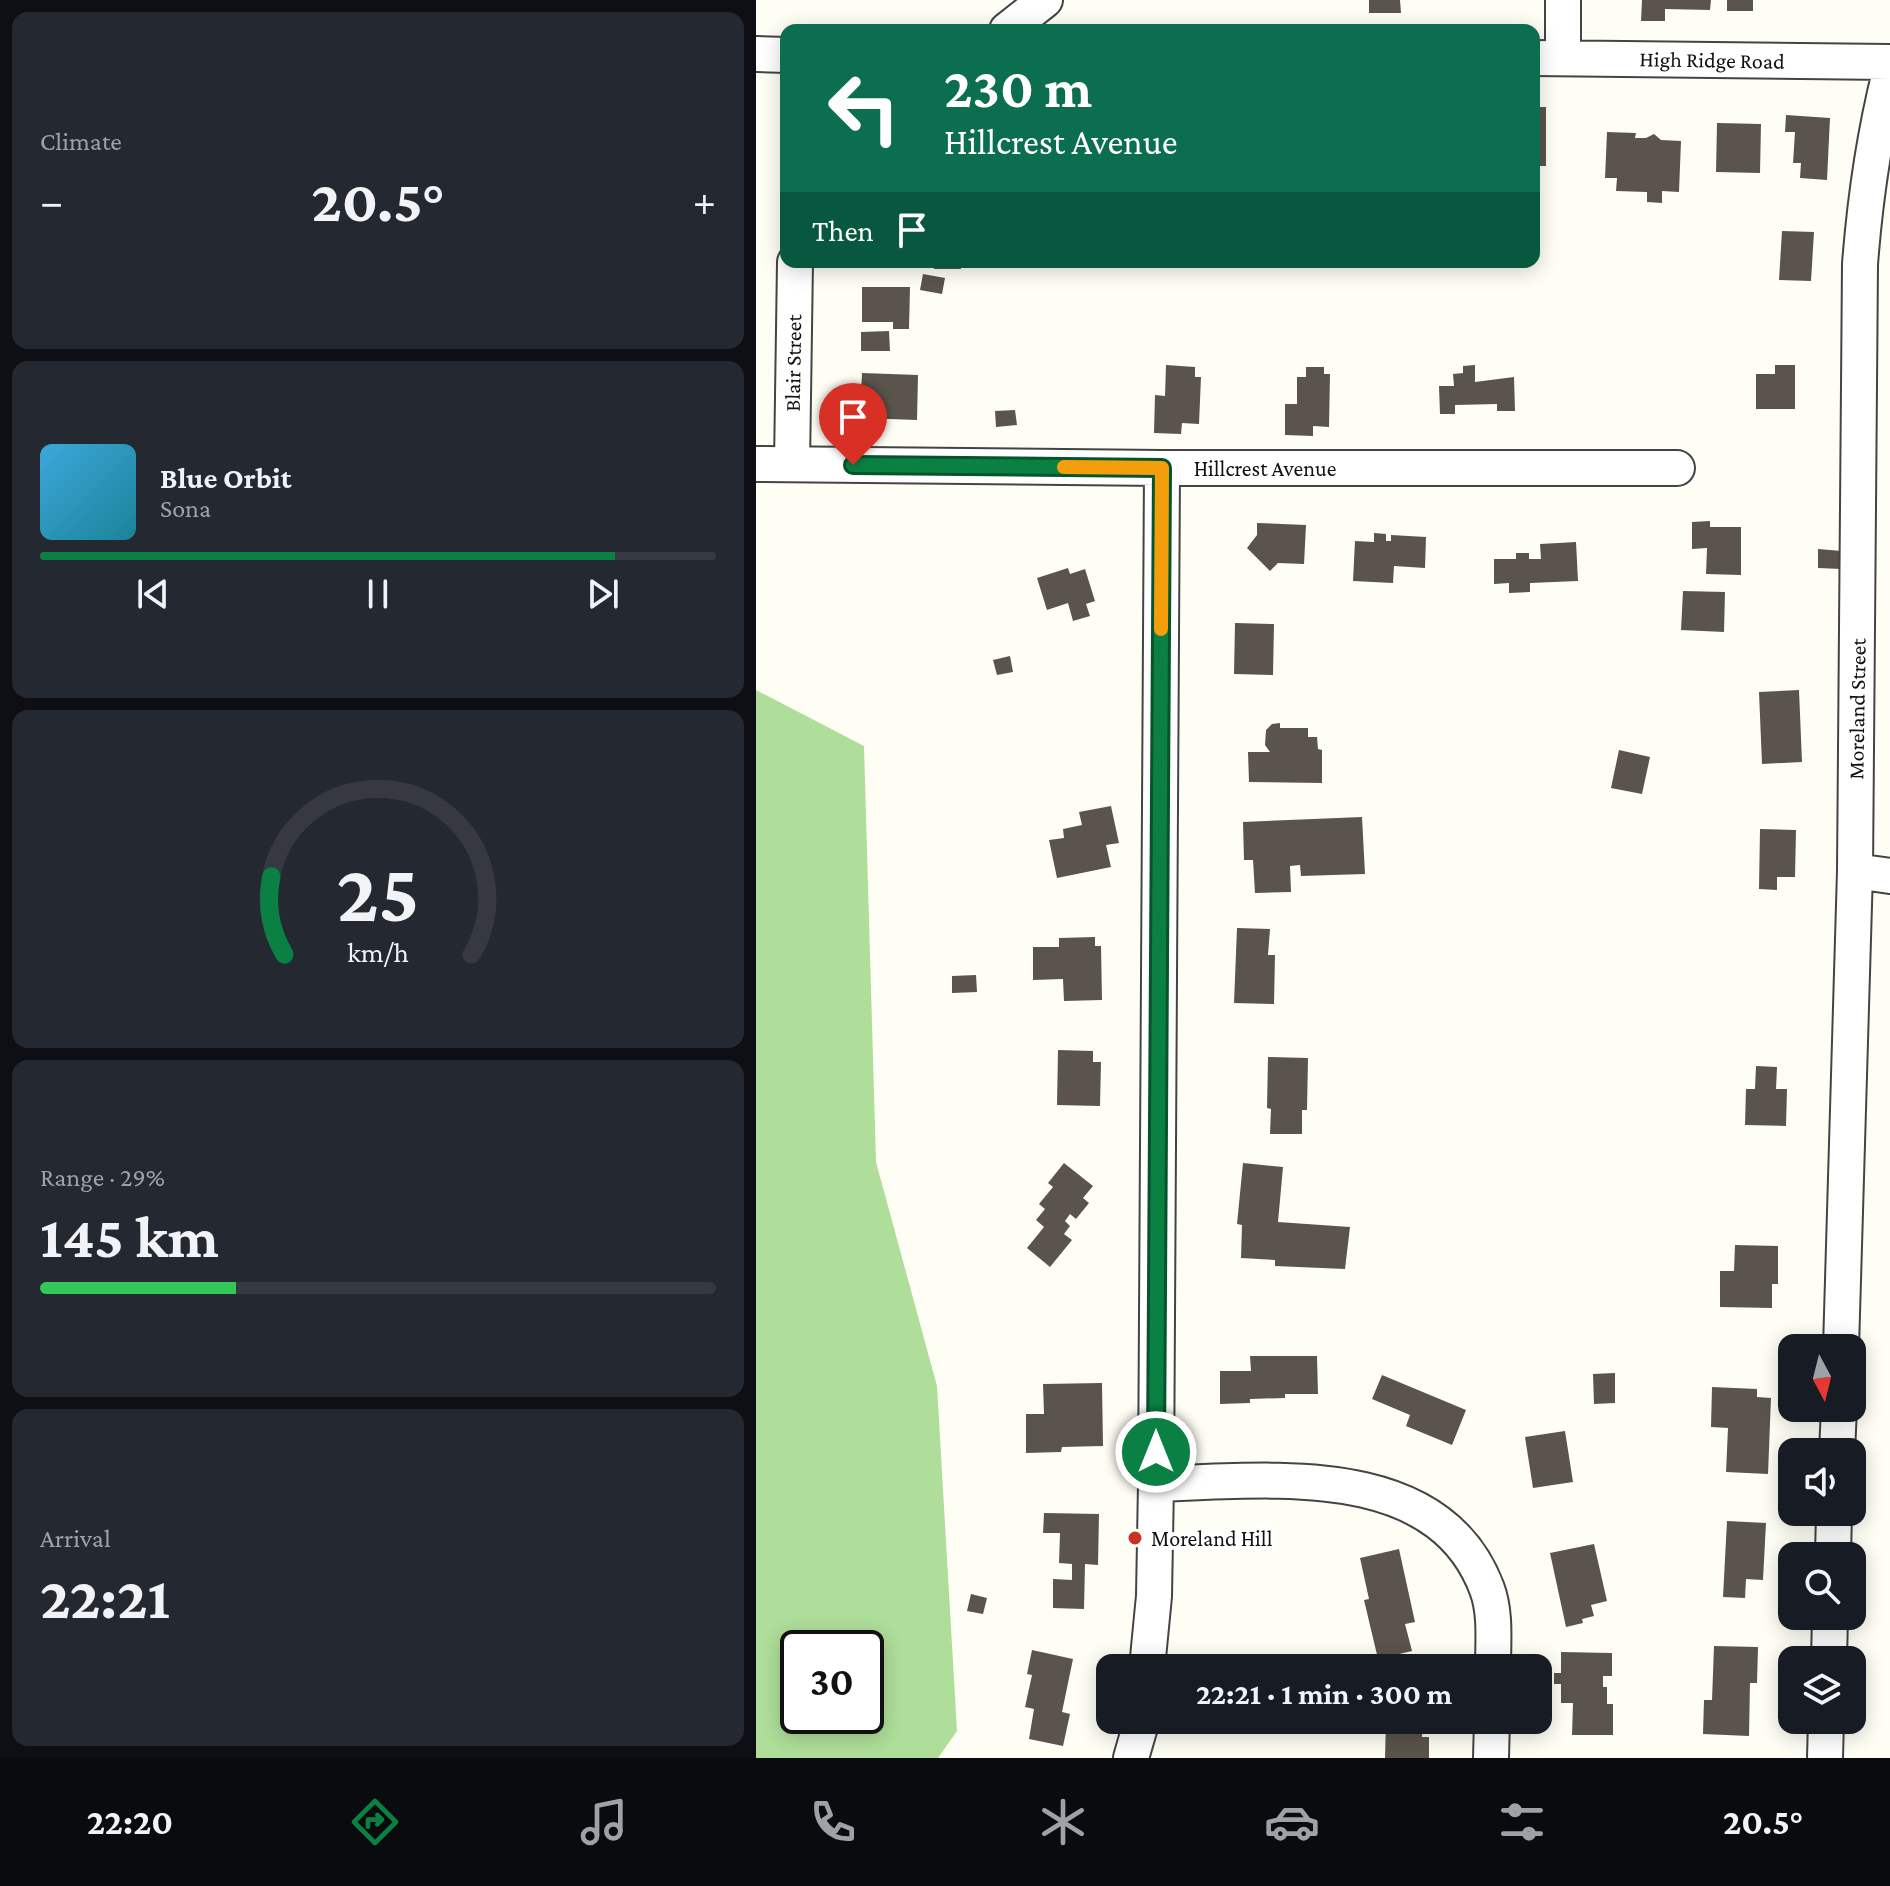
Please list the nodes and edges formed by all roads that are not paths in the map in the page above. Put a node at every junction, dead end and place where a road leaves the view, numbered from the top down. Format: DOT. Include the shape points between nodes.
graph roads {
  1 [pos="1045,0"];
  2 [pos="1563,0"];
  3 [pos="1015,24"];
  4 [pos="756,54"];
  5 [pos="780,55"];
  6 [pos="1548,58"];
  7 [pos="1890,62"];
  8 [pos="1890,72"];
  9 [pos="795,268"];
  10 [pos="756,464"];
  11 [pos="792,464"];
  12 [pos="1162,468"];
  13 [pos="1677,468"];
  14 [pos="1855,871"];
  15 [pos="1890,876"];
  16 [pos="1841,1334"];
  17 [pos="1156,1484"];
  18 [pos="1148,1654"];
  19 [pos="1493,1654"];
  20 [pos="1138,1734"];
  21 [pos="1492,1734"];
  22 [pos="1826,1734"];
  23 [pos="1132,1756"];
  24 [pos="1491,1758"];
  25 [pos="1825,1758"];
  1 -- 3 [label="street"];
  2 -- 6 [label="street"];
  4 -- 5 [label="street"];
  6 -- 7 [label="street, High Ridge Road"];
  8 -- 14 [label="street, Moreland Street" via="1874,141 1860,264"];
  9 -- 11 [label="street, Blair Street"];
  10 -- 11 [label="street, Hillcrest Avenue"];
  11 -- 12 [label="street, Hillcrest Avenue"];
  12 -- 13 [label="street, Hillcrest Avenue"];
  12 -- 17 [label="street"];
  14 -- 15 [label="street"];
  14 -- 16 [label="street, Moreland Street"];
  17 -- 18 [label="street"];
  17 -- 19 [label="street" via="1305,1481 1404,1502 1442,1524 1470,1556 1487,1590"];
  20 -- 23 [label="street"];
  21 -- 24 [label="street"];
  22 -- 25 [label="street"];
}
